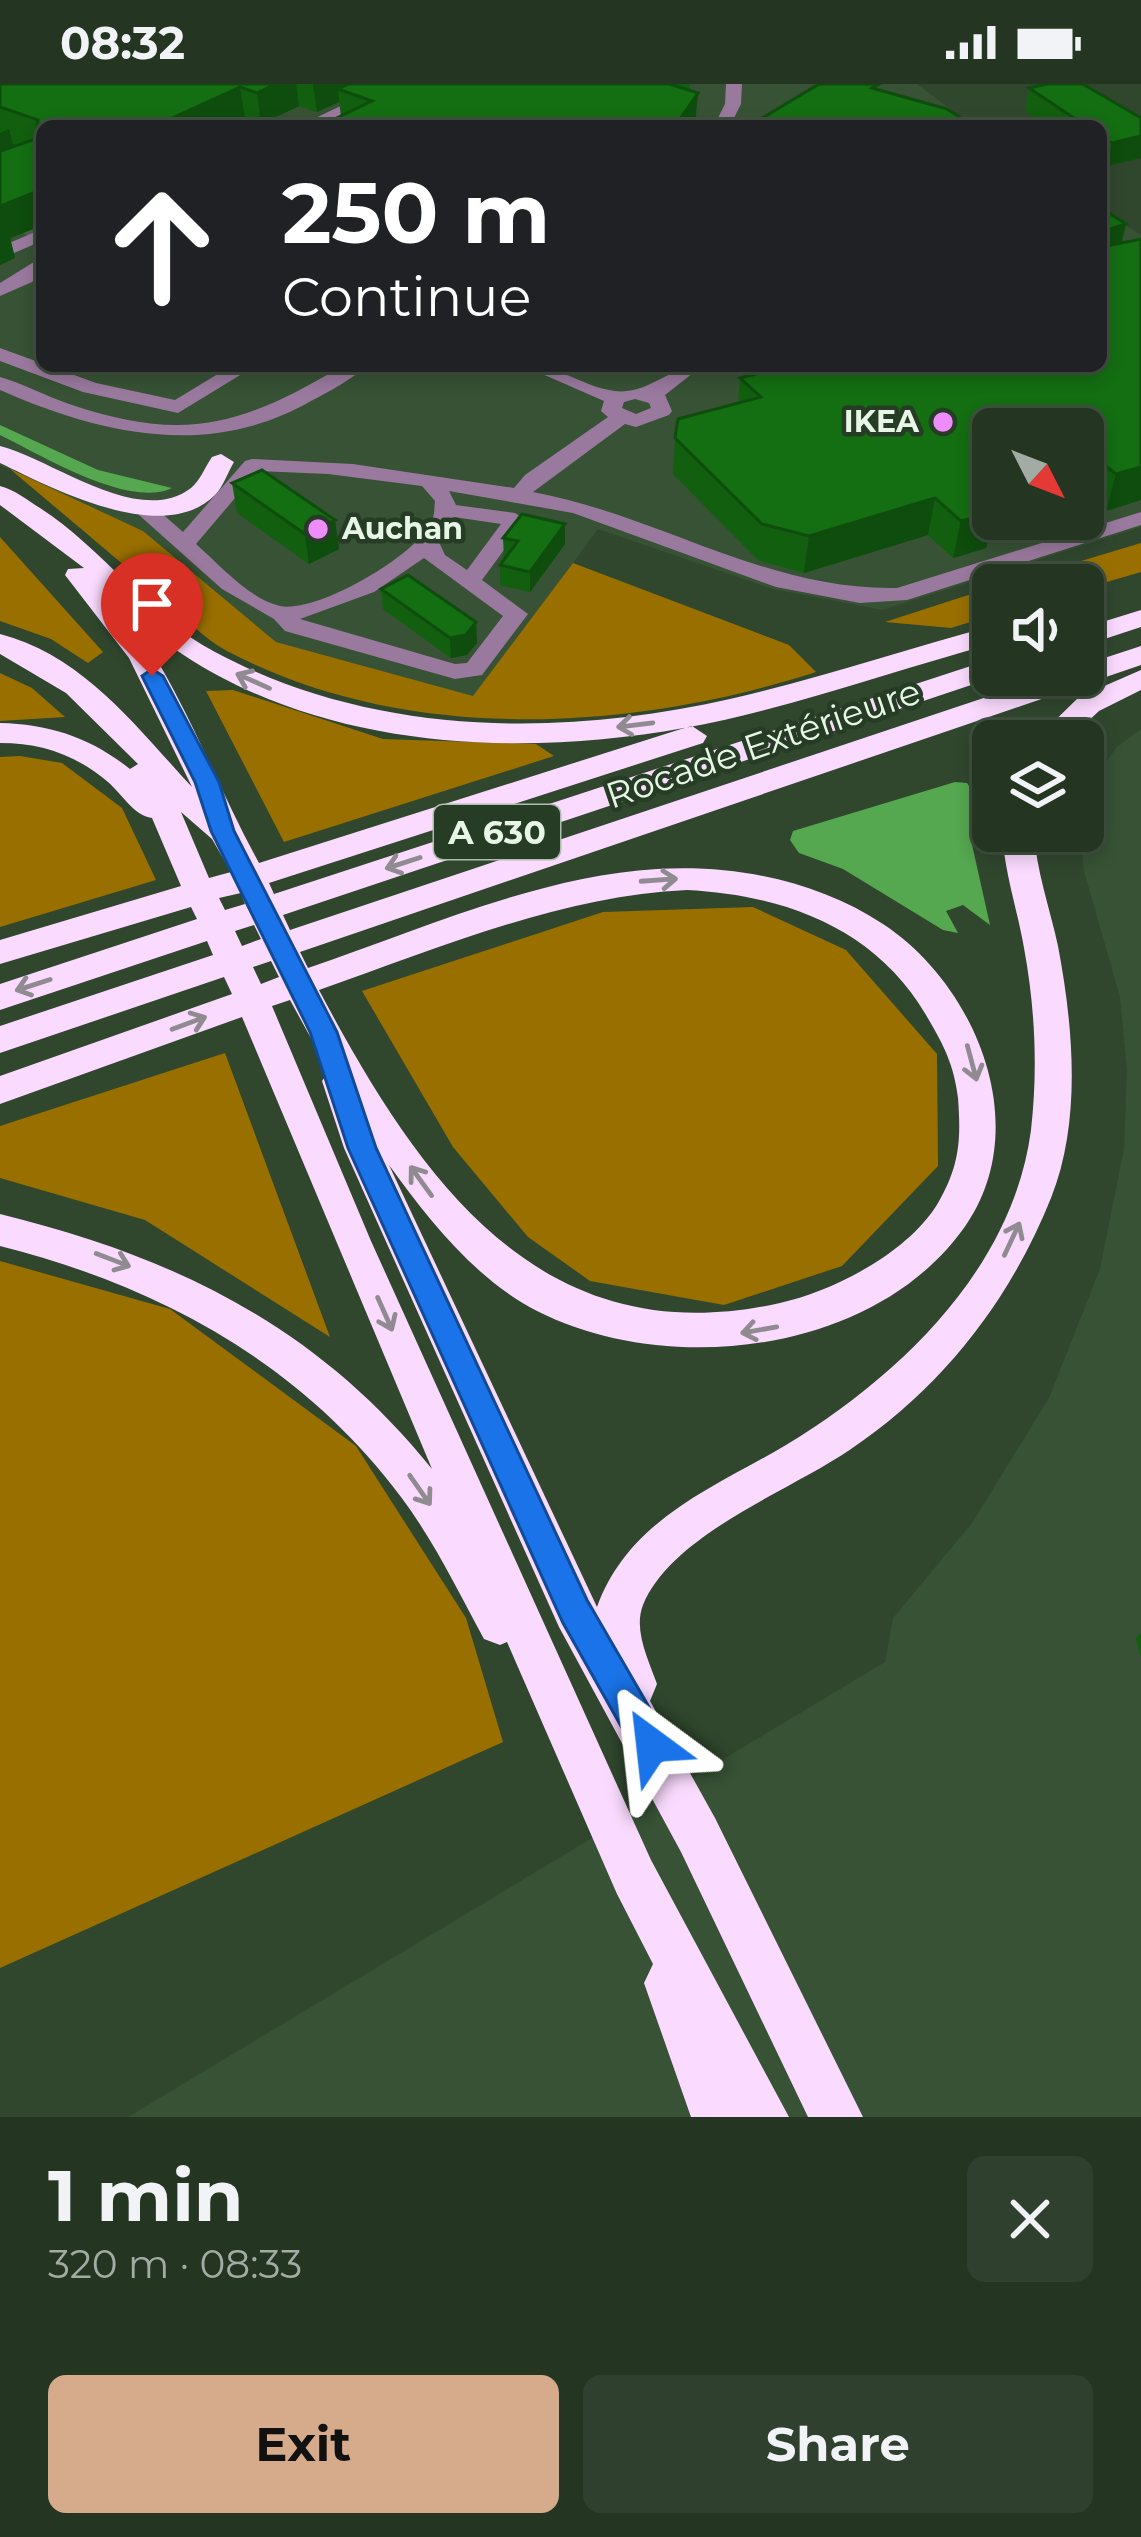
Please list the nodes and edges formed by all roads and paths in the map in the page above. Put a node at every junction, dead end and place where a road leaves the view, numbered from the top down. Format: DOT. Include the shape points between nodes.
graph roads {
  1 [pos="399,84"];
  2 [pos="424,84"];
  3 [pos="734,84"];
  4 [pos="320,120"];
  5 [pos="350,120"];
  6 [pos="725,120"];
  7 [pos="36,237"];
  8 [pos="0,254"];
  9 [pos="36,268"];
  10 [pos="0,290"];
  11 [pos="36,293"];
  12 [pos="0,311"];
  13 [pos="6,359"];
  14 [pos="36,370"];
  15 [pos="43,372"];
  16 [pos="234,372"];
  17 [pos="546,372"];
  18 [pos="688,372"];
  19 [pos="330,374"];
  20 [pos="51,375"];
  21 [pos="0,383"];
  22 [pos="292,404"];
  23 [pos="618,408"];
  24 [pos="81,413"];
  25 [pos="145,427"];
  26 [pos="0,453"];
  27 [pos="258,455"];
  28 [pos="219,459"];
  29 [pos="558,461"];
  30 [pos="429,481"];
  31 [pos="520,494"];
  32 [pos="0,497"];
  33 [pos="141,507"];
  34 [pos="448,510"];
  35 [pos="596,513"];
  36 [pos="1141,518"];
  37 [pos="429,543"];
  38 [pos="183,545"];
  39 [pos="469,583"];
  40 [pos="1141,594"];
  41 [pos="1104,605"];
  42 [pos="283,615"];
  43 [pos="1141,618"];
  44 [pos="1104,630"];
  45 [pos="0,643"];
  46 [pos="972,644"];
  47 [pos="972,646"];
  48 [pos="1141,655"];
  49 [pos="0,662"];
  50 [pos="972,675"];
  51 [pos="1141,679"];
  52 [pos="1072,720"];
  53 [pos="0,733"];
  54 [pos="223,831"];
  55 [pos="177,844"];
  56 [pos="1022,852"];
  57 [pos="0,952"];
  58 [pos="0,997"];
  59 [pos="323,1032"];
  60 [pos="0,1040"];
  61 [pos="0,1090"];
  62 [pos="0,1230"];
  63 [pos="652,1745"];
  64 [pos="590,1779"];
  65 [pos="634,1877"];
  66 [pos="718,2117"];
  67 [pos="762,2117"];
  68 [pos="836,2117"];
  1 -- 4 [label="street"];
  2 -- 5 [label="street"];
  3 -- 6 [label="street"];
  7 -- 8 [label="street"];
  9 -- 10 [label="street"];
  11 -- 12 [label="street"];
  13 -- 14 [label="street"];
  15 -- 20 [label="street"];
  16 -- 20 [label="street" via="178,407"];
  17 -- 23 [label="street"];
  18 -- 23 [label="street" via="661,410 636,393"];
  19 -- 22 [label="street"];
  20 -- 24 [label="street" via="52,386 73,397"];
  21 -- 24 [label="street"];
  22 -- 25 [label="street" via="226,429"];
  22 -- 27 [label="street"];
  23 -- 29 [label="street"];
  24 -- 25 [label="street"];
  25 -- 28 [label="street"];
  26 -- 33 [label="highway" via="108,502"];
  27 -- 28 [label="street"];
  27 -- 30 [label="street"];
  27 -- 31 [label="street" via="441,472"];
  27 -- 38 [label="street"];
  28 -- 33 [label="highway" via="216,479 189,500"];
  29 -- 31 [label="street"];
  29 -- 35 [label="street" via="560,481"];
  30 -- 31 [label="street"];
  30 -- 34 [label="street"];
  31 -- 35 [label="street"];
  46 -- 32 [label="highway, one-way" via="642,725 545,734 373,721 300,700 196,654 67,539"];
  32 -- 54 [label="highway" via="94,590 152,676"];
  33 -- 38 [label="street"];
  34 -- 37 [label="street"];
  34 -- 39 [label="street" via="515,520"];
  35 -- 36 [label="street" via="783,583 872,598"];
  37 -- 39 [label="street" via="435,558"];
  37 -- 42 [label="street" via="319,608"];
  38 -- 42 [label="street"];
  39 -- 42 [label="street" via="516,614 479,665 462,673 293,626"];
  40 -- 41 [label="highway"];
  43 -- 44 [label="highway"];
  45 -- 54 [label="highway" via="94,697 177,792"];
  47 -- 57 [label="highway"];
  48 -- 60 [label="highway, Rocade Extérieure / A 630"];
  49 -- 55 [label="highway" via="38,680 112,737 161,797"];
  50 -- 58 [label="highway, A 630, one-way"];
  51 -- 52 [label="highway"];
  53 -- 55 [label="highway" via="36,731 91,753 146,802"];
  54 -- 59 [label="highway"];
  55 -- 64 [label="highway, one-way" via="276,1051"];
  63 -- 56 [label="highway, one-way" via="615,1622 624,1595 686,1523 845,1430 951,1338 990,1285 1036,1187 1051,999"];
  61 -- 59 [label="highway, one-way" via="544,902 640,881 705,880 787,894 832,912 910,964 965,1038 980,1120 974,1165 929,1246 841,1306 732,1334 607,1320 554,1301 467,1234 421,1181"];
  59 -- 63 [label="highway" via="362,1148 575,1611"];
  62 -- 64 [label="highway, one-way" via="82,1248 171,1283 250,1327 332,1392 406,1469 439,1517"];
  63 -- 68 [label="highway"];
  64 -- 65 [label="highway"];
  65 -- 66 [label="highway"];
  65 -- 67 [label="highway"];
}
